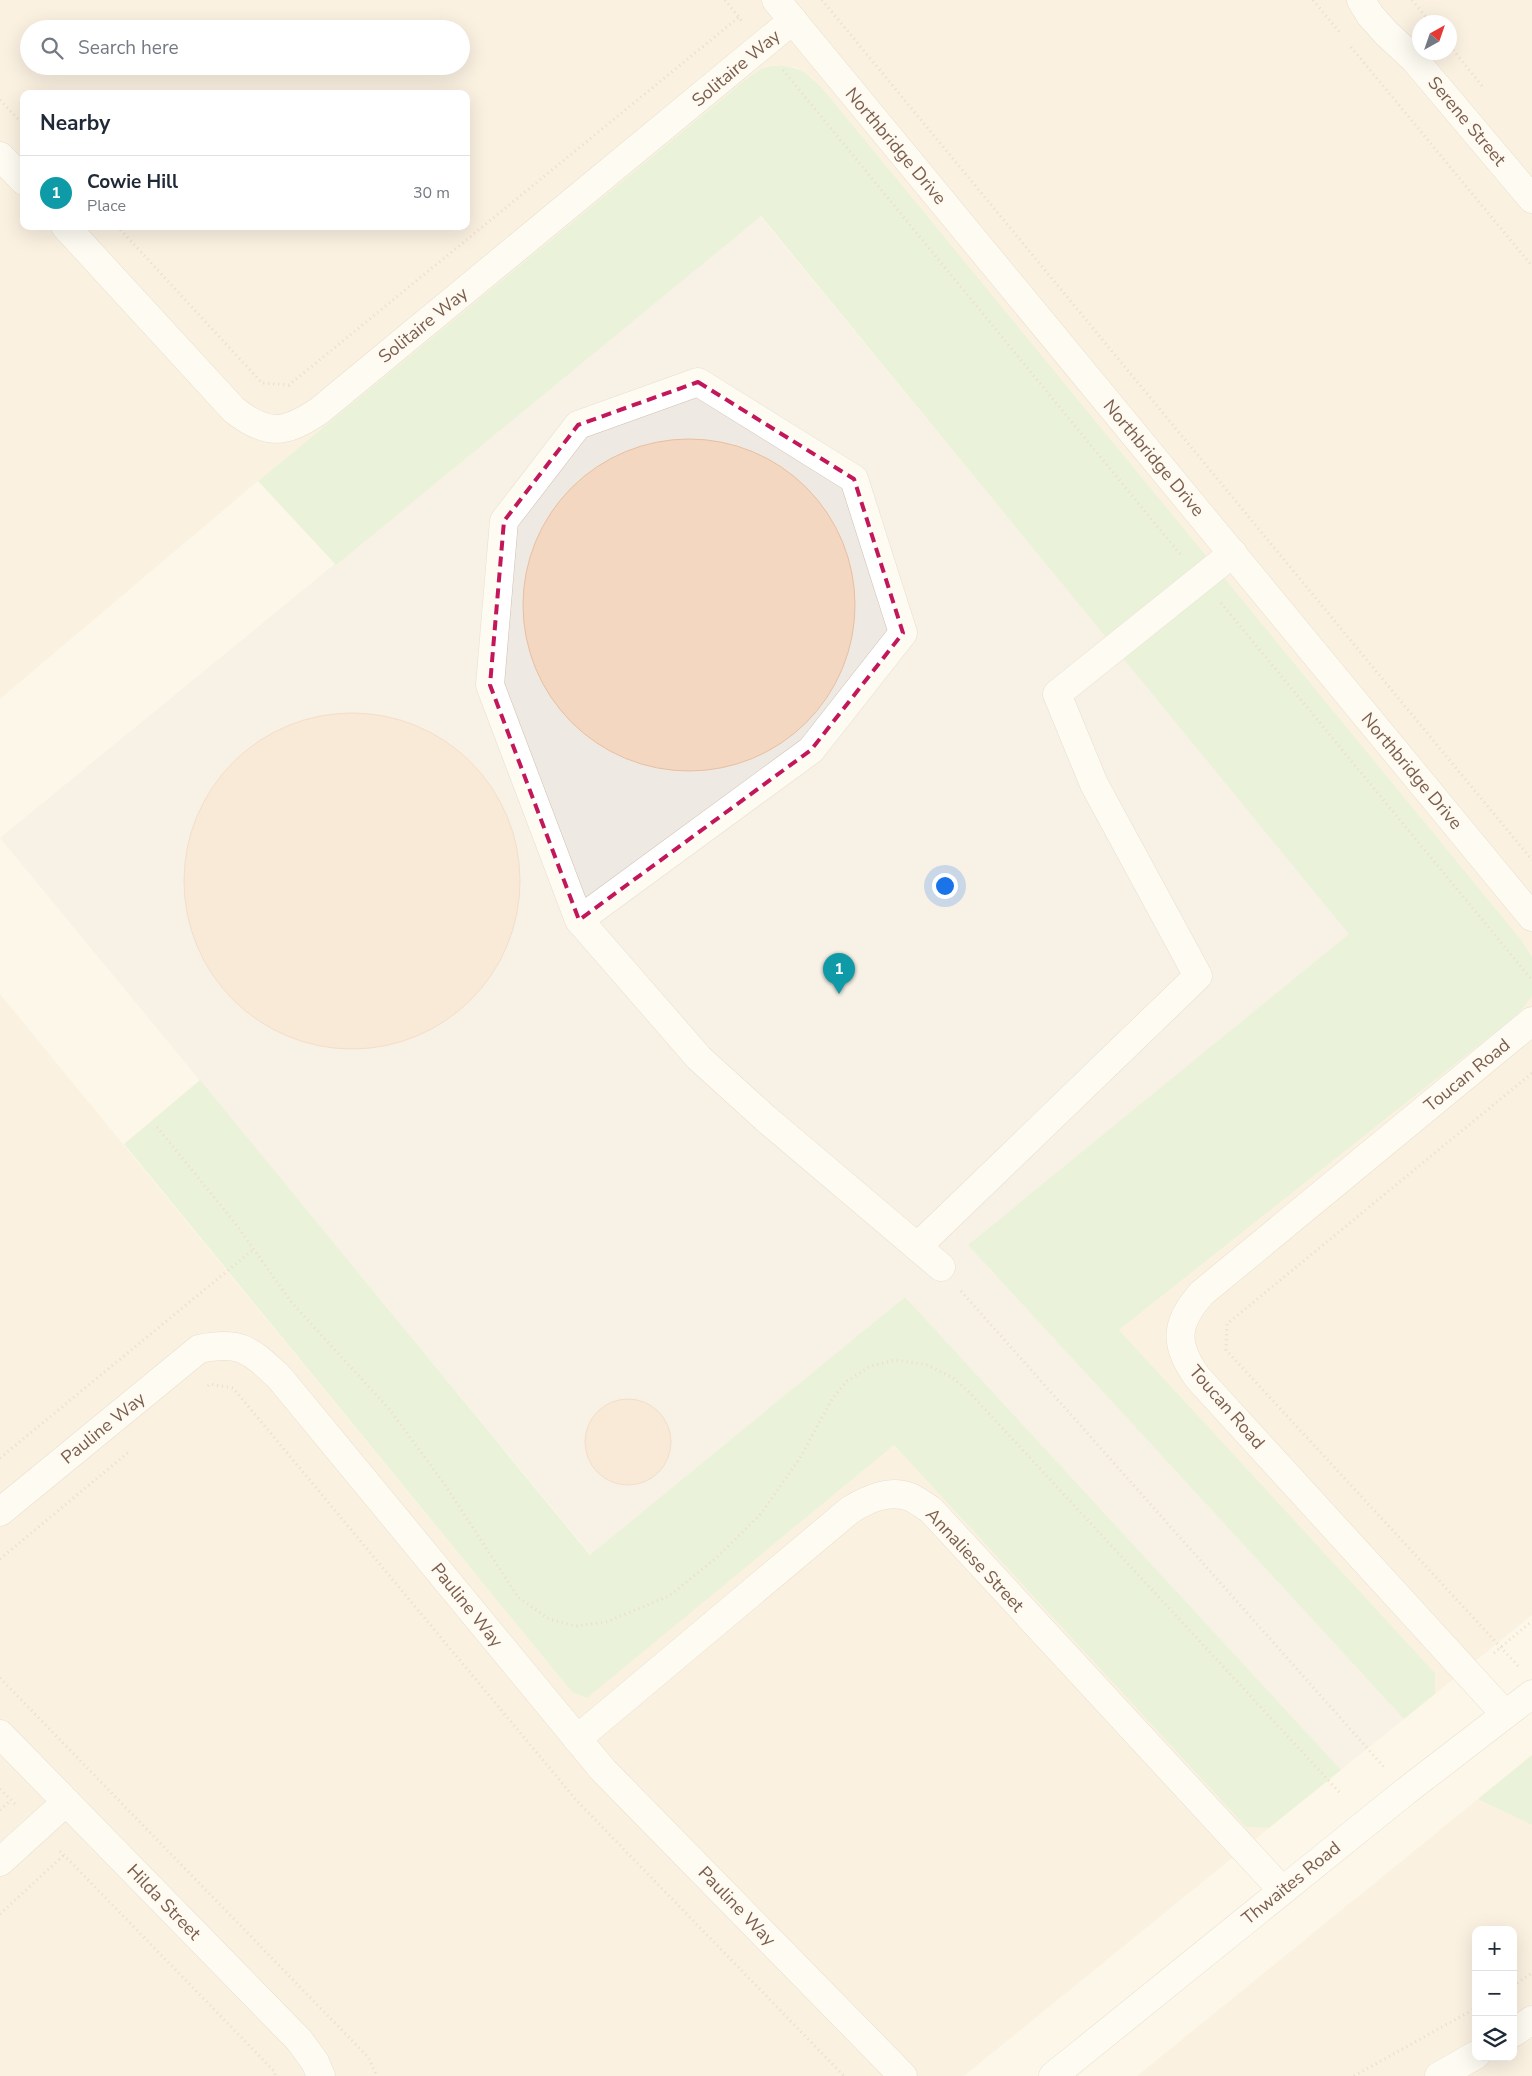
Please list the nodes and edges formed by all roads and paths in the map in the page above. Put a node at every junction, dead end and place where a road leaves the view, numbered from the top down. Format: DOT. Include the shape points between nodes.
graph roads {
  1 [pos="725,0"];
  2 [pos="776,0"];
  3 [pos="822,0"];
  4 [pos="1313,0"];
  5 [pos="1361,0"];
  6 [pos="1412,0"];
  7 [pos="1424,15"];
  8 [pos="739,17"];
  9 [pos="793,20"];
  10 [pos="1344,38"];
  11 [pos="763,46"];
  12 [pos="1350,46"];
  13 [pos="0,100"];
  14 [pos="20,121"];
  15 [pos="0,156"];
  16 [pos="20,177"];
  17 [pos="1532,199"];
  18 [pos="69,230"];
  19 [pos="121,230"];
  20 [pos="1532,266"];
  21 [pos="1232,553"];
  22 [pos="1201,579"];
  23 [pos="1532,860"];
  24 [pos="1532,916"];
  25 [pos="579,920"];
  26 [pos="1532,980"];
  27 [pos="1532,1021"];
  28 [pos="1532,1073"];
  29 [pos="157,1127"];
  30 [pos="917,1247"];
  31 [pos="254,1249"];
  32 [pos="940,1268"];
  33 [pos="203,1391"];
  34 [pos="135,1447"];
  35 [pos="0,1458"];
  36 [pos="0,1512"];
  37 [pos="0,1559"];
  38 [pos="1532,1621"];
  39 [pos="1501,1647"];
  40 [pos="1520,1667"];
  41 [pos="1469,1674"];
  42 [pos="0,1678"];
  43 [pos="1532,1694"];
  44 [pos="1505,1714"];
  45 [pos="0,1734"];
  46 [pos="577,1739"];
  47 [pos="0,1789"];
  48 [pos="1406,1791"];
  49 [pos="1342,1795"];
  50 [pos="11,1800"];
  51 [pos="66,1802"];
  52 [pos="0,1810"];
  53 [pos="37,1828"];
  54 [pos="64,1855"];
  55 [pos="0,1862"];
  56 [pos="1282,1890"];
  57 [pos="0,1914"];
  58 [pos="1532,1973"];
  59 [pos="1517,1983"];
  60 [pos="1472,2010"];
  61 [pos="1532,2020"];
  62 [pos="1517,2030"];
  63 [pos="1472,2057"];
  64 [pos="274,2076"];
  65 [pos="321,2076"];
  66 [pos="377,2076"];
  67 [pos="844,2076"];
  68 [pos="903,2076"];
  69 [pos="1053,2076"];
  70 [pos="1354,2076"];
  71 [pos="1439,2076"];
  1 -- 8 [label="path"];
  2 -- 9 [label="street, Northbridge Drive"];
  3 -- 23 [label="path"];
  4 -- 10 [label="path"];
  5 -- 17 [label="street, Serene Street" via="1370,15 1414,59"];
  6 -- 7 [label="path"];
  8 -- 11 [label="path"];
  8 -- 19 [label="path" via="289,385 262,383"];
  9 -- 11 [label="street, Solitaire Way"];
  9 -- 21 [label="street, Northbridge Drive"];
  11 -- 18 [label="street, Solitaire Way" via="319,411 291,427 266,429 249,422 234,410"];
  11 -- 22 [label="path"];
  12 -- 20 [label="path"];
  13 -- 14 [label="path"];
  15 -- 16 [label="street"];
  21 -- 22 [label="street"];
  21 -- 24 [label="street, Northbridge Drive"];
  22 -- 26 [label="path"];
  22 -- 30 [label="street" via="1057,694 1094,784 1198,976"];
  25 -- 25 [label="street" via="490,685 504,521 578,425 698,382 854,479 903,633 811,750"];
  25 -- 30 [label="street" via="699,1058"];
  27 -- 41 [label="street, Toucan Road" via="1207,1288 1192,1304 1180,1328 1182,1350 1198,1378"];
  28 -- 39 [label="path" via="1228,1324 1226,1350"];
  29 -- 31 [label="path"];
  30 -- 32 [label="street"];
  31 -- 35 [label="path"];
  31 -- 49 [label="path" via="292,1303 390,1410 445,1485 518,1597 549,1619 576,1626 606,1622 669,1596 716,1558 760,1515 800,1458 832,1399 847,1381 871,1366 895,1360 927,1365 952,1377"];
  32 -- 48 [label="path"];
  33 -- 67 [label="path" via="210,1384 233,1388 577,1801"];
  34 -- 37 [label="path"];
  36 -- 46 [label="street, Pauline Way" via="199,1350 220,1344 238,1346 262,1361 279,1377"];
  38 -- 39 [label="path"];
  39 -- 40 [label="path"];
  39 -- 41 [label="path"];
  41 -- 44 [label="street, Toucan Road"];
  42 -- 66 [label="path" via="368,2057"];
  43 -- 44 [label="street, Thwaites Road"];
  44 -- 48 [label="street, Thwaites Road"];
  45 -- 51 [label="street, Hilda Street"];
  46 -- 56 [label="street, Annaliese Street" via="850,1510 867,1499 890,1494 910,1497 931,1510"];
  46 -- 68 [label="street, Pauline Way" via="603,1770"];
  47 -- 50 [label="path"];
  48 -- 56 [label="street, Thwaites Road"];
  50 -- 52 [label="path"];
  50 -- 53 [label="path"];
  51 -- 53 [label="street"];
  51 -- 65 [label="street, Hilda Street" via="299,2040"];
  53 -- 54 [label="path"];
  53 -- 55 [label="street"];
  54 -- 57 [label="path"];
  54 -- 64 [label="path" via="275,2072"];
  56 -- 69 [label="street, Thwaites Road"];
  58 -- 59 [label="path"];
  60 -- 70 [label="path"];
  61 -- 62 [label="street"];
  63 -- 71 [label="street"];
}
